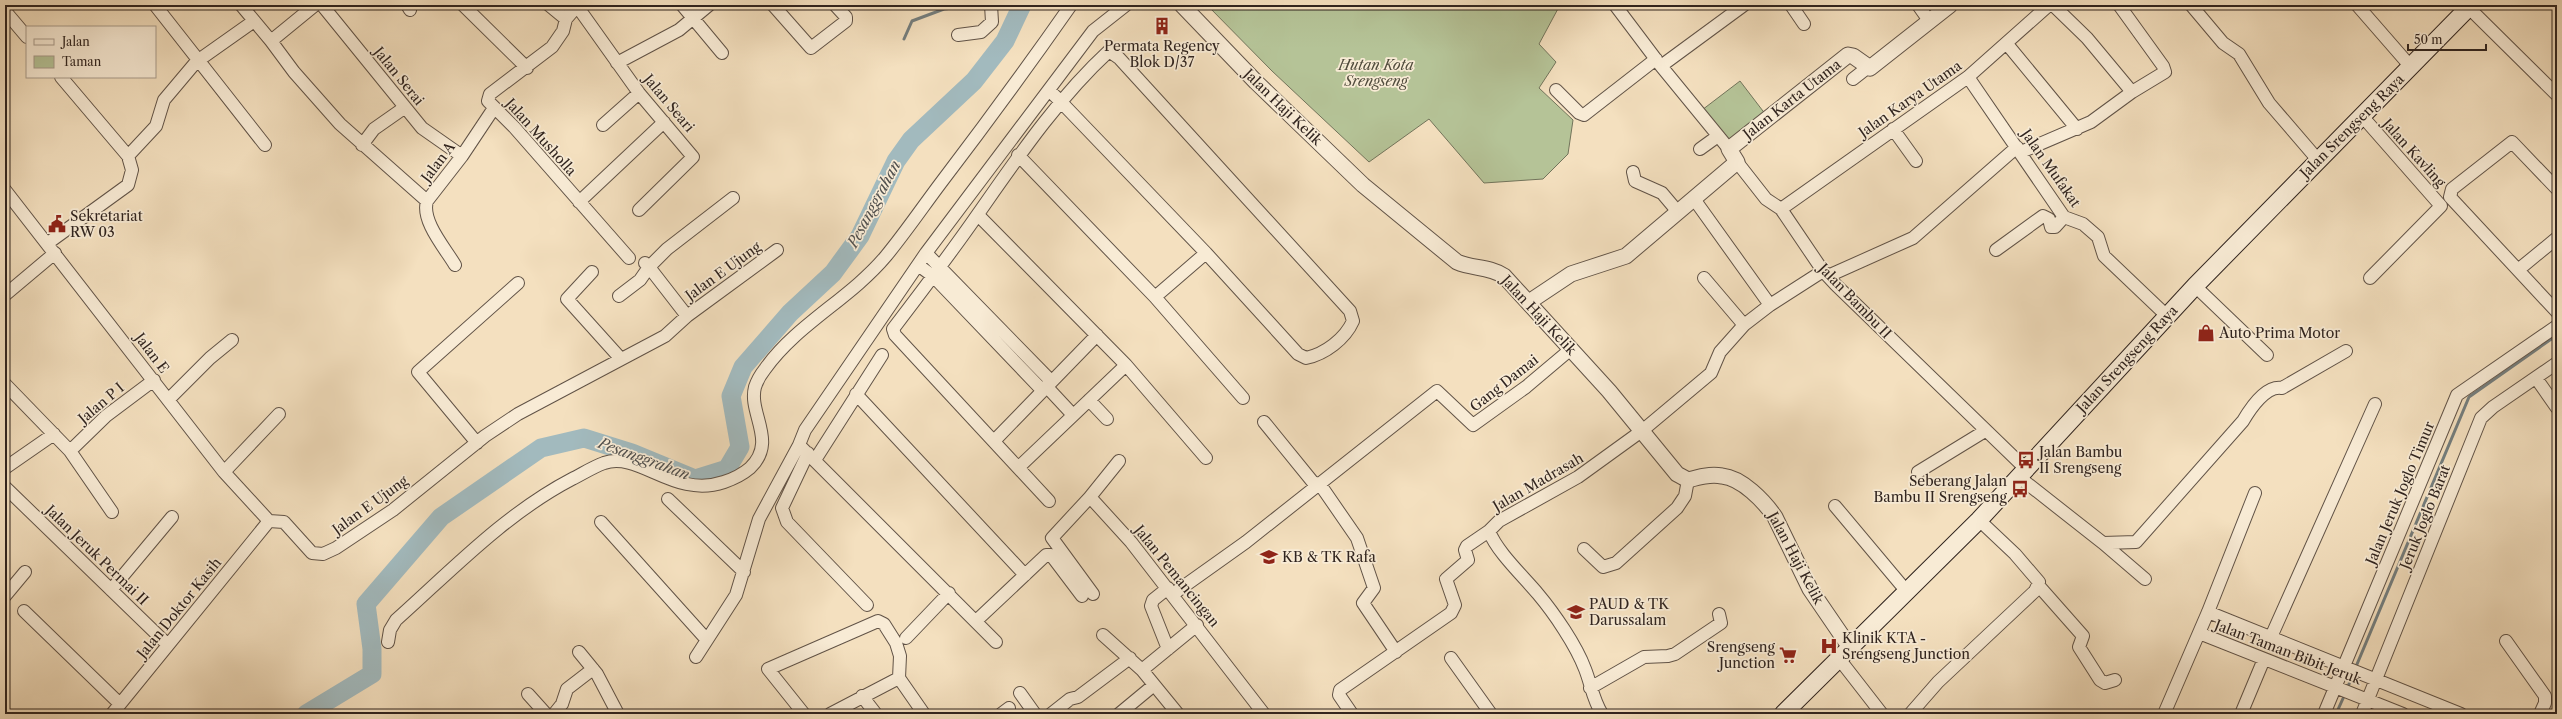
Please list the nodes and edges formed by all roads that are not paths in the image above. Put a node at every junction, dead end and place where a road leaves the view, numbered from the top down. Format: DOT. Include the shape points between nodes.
graph roads {
  1 [pos="155,5"];
  2 [pos="241,5"];
  3 [pos="315,5"];
  4 [pos="322,5"];
  5 [pos="463,5"];
  6 [pos="550,5"];
  7 [pos="682,5"];
  8 [pos="709,5"];
  9 [pos="773,5"];
  10 [pos="835,5"];
  11 [pos="991,5"];
  12 [pos="1071,5"];
  13 [pos="1115,5"];
  14 [pos="1126,5"];
  15 [pos="1182,5"];
  16 [pos="1615,5"];
  17 [pos="1744,5"];
  18 [pos="1791,5"];
  19 [pos="1918,5"];
  20 [pos="1950,5"];
  21 [pos="2049,5"];
  22 [pos="2053,5"];
  23 [pos="2119,5"];
  24 [pos="2191,5"];
  25 [pos="2357,5"];
  26 [pos="577,6"];
  27 [pos="2470,6"];
  28 [pos="5,11"];
  29 [pos="1107,18"];
  30 [pos="566,19"];
  31 [pos="693,20"];
  32 [pos="254,22"];
  33 [pos="1930,22"];
  34 [pos="1804,24"];
  35 [pos="958,35"];
  36 [pos="26,36"];
  37 [pos="271,41"];
  38 [pos="2007,44"];
  39 [pos="722,53"];
  40 [pos="199,60"];
  41 [pos="617,63"];
  42 [pos="1658,63"];
  43 [pos="527,68"];
  44 [pos="1868,68"];
  45 [pos="2410,68"];
  46 [pos="1968,77"];
  47 [pos="62,78"];
  48 [pos="1853,79"];
  49 [pos="1049,90"];
  50 [pos="1556,90"];
  51 [pos="2132,92"];
  52 [pos="639,93"];
  53 [pos="2557,95"];
  54 [pos="1062,103"];
  55 [pos="404,108"];
  56 [pos="494,108"];
  57 [pos="2362,116"];
  58 [pos="664,122"];
  59 [pos="603,125"];
  60 [pos="1893,129"];
  61 [pos="2077,129"];
  62 [pos="1718,136"];
  63 [pos="266,145"];
  64 [pos="362,145"];
  65 [pos="1700,149"];
  66 [pos="1729,149"];
  67 [pos="2019,150"];
  68 [pos="1018,155"];
  69 [pos="128,156"];
  70 [pos="462,156"];
  71 [pos="2318,160"];
  72 [pos="1916,161"];
  73 [pos="1737,162"];
  74 [pos="1633,172"];
  75 [pos="5,190"];
  76 [pos="2557,190"];
  77 [pos="733,198"];
  78 [pos="1694,199"];
  79 [pos="427,201"];
  80 [pos="579,202"];
  81 [pos="1781,209"];
  82 [pos="639,210"];
  83 [pos="1678,212"];
  84 [pos="978,215"];
  85 [pos="2064,217"];
  86 [pos="2557,238"];
  87 [pos="52,248"];
  88 [pos="777,250"];
  89 [pos="1996,250"];
  90 [pos="926,253"];
  91 [pos="1206,253"];
  92 [pos="629,258"];
  93 [pos="455,265"];
  94 [pos="647,265"];
  95 [pos="918,265"];
  96 [pos="2518,270"];
  97 [pos="936,271"];
  98 [pos="592,272"];
  99 [pos="1826,273"];
  100 [pos="1704,278"];
  101 [pos="2370,278"];
  102 [pos="518,283"];
  103 [pos="2195,286"];
  104 [pos="5,295"];
  105 [pos="619,296"];
  106 [pos="1155,297"];
  107 [pos="1529,302"];
  108 [pos="1770,305"];
  109 [pos="2557,312"];
  110 [pos="686,316"];
  111 [pos="2167,316"];
  112 [pos="1744,325"];
  113 [pos="2557,326"];
  114 [pos="1097,335"];
  115 [pos="232,340"];
  116 [pos="1571,349"];
  117 [pos="2346,351"];
  118 [pos="882,355"];
  119 [pos="2266,355"];
  120 [pos="621,359"];
  121 [pos="2557,363"];
  122 [pos="1126,365"];
  123 [pos="2536,378"];
  124 [pos="154,380"];
  125 [pos="5,384"];
  126 [pos="1046,386"];
  127 [pos="856,394"];
  128 [pos="1244,398"];
  129 [pos="168,400"];
  130 [pos="1089,400"];
  131 [pos="2375,404"];
  132 [pos="2557,408"];
  133 [pos="279,414"];
  134 [pos="1073,415"];
  135 [pos="1107,418"];
  136 [pos="1264,422"];
  137 [pos="1643,430"];
  138 [pos="1985,431"];
  139 [pos="54,434"];
  140 [pos="995,440"];
  141 [pos="477,443"];
  142 [pos="798,445"];
  143 [pos="70,450"];
  144 [pos="811,457"];
  145 [pos="1206,458"];
  146 [pos="1119,461"];
  147 [pos="1019,467"];
  148 [pos="5,468"];
  149 [pos="224,472"];
  150 [pos="1918,472"];
  151 [pos="2022,473"];
  152 [pos="1688,480"];
  153 [pos="1317,484"];
  154 [pos="5,487"];
  155 [pos="2254,493"];
  156 [pos="1090,497"];
  157 [pos="668,499"];
  158 [pos="1049,501"];
  159 [pos="1835,506"];
  160 [pos="112,512"];
  161 [pos="172,517"];
  162 [pos="1979,520"];
  163 [pos="269,521"];
  164 [pos="601,522"];
  165 [pos="1489,531"];
  166 [pos="2103,543"];
  167 [pos="1584,549"];
  168 [pos="26,572"];
  169 [pos="744,572"];
  170 [pos="1025,575"];
  171 [pos="2145,579"];
  172 [pos="2038,585"];
  173 [pos="111,590"];
  174 [pos="1170,591"];
  175 [pos="949,593"];
  176 [pos="1908,593"];
  177 [pos="5,596"];
  178 [pos="867,604"];
  179 [pos="24,611"];
  180 [pos="2208,612"];
  181 [pos="1719,614"];
  182 [pos="976,622"];
  183 [pos="1197,625"];
  184 [pos="2199,633"];
  185 [pos="1103,635"];
  186 [pos="2271,637"];
  187 [pos="906,638"];
  188 [pos="708,640"];
  189 [pos="2506,641"];
  190 [pos="388,642"];
  191 [pos="996,642"];
  192 [pos="168,645"];
  193 [pos="1168,648"];
  194 [pos="579,652"];
  195 [pos="1396,652"];
  196 [pos="1845,655"];
  197 [pos="696,657"];
  198 [pos="1130,658"];
  199 [pos="1451,658"];
  200 [pos="2264,658"];
  201 [pos="2344,666"];
  202 [pos="593,669"];
  203 [pos="1142,670"];
  204 [pos="899,678"];
  205 [pos="2376,678"];
  206 [pos="2115,680"];
  207 [pos="1154,685"];
  208 [pos="2336,687"];
  209 [pos="1590,688"];
  210 [pos="1020,693"];
  211 [pos="528,694"];
  212 [pos="862,696"];
  213 [pos="2367,699"];
  214 [pos="120,704"];
  215 [pos="112,714"];
  216 [pos="546,714"];
  217 [pos="554,714"];
  218 [pos="618,714"];
  219 [pos="804,714"];
  220 [pos="830,714"];
  221 [pos="876,714"];
  222 [pos="924,714"];
  223 [pos="1035,714"];
  224 [pos="1051,714"];
  225 [pos="1119,714"];
  226 [pos="1178,714"];
  227 [pos="1264,714"];
  228 [pos="1352,714"];
  229 [pos="1491,714"];
  230 [pos="1602,714"];
  231 [pos="1783,714"];
  232 [pos="1882,714"];
  233 [pos="1910,714"];
  234 [pos="2164,714"];
  235 [pos="2241,714"];
  236 [pos="2324,714"];
  237 [pos="2362,714"];
  238 [pos="2403,714"];
  239 [pos="2461,714"];
  240 [pos="2540,714"];
  1 -- 40 [label="street"];
  2 -- 32 [label="street, Jalan A"];
  3 -- 37 [label="street"];
  4 -- 55 [label="street, Jalan Serai"];
  5 -- 43 [label="street"];
  6 -- 30 [label="street"];
  7 -- 31 [label="street"];
  8 -- 31 [label="street"];
  9 -- 10 [label="street" via="811,48 846,21 846,17"];
  11 -- 35 [label="street" via="992,22 981,32"];
  12 -- 190 [label="street" via="1007,96 886,256 852,291 804,328 774,356 762,372 755,385 754,395 762,438 761,449 751,467 732,480 711,487 691,487 662,478 636,465 618,461 597,466 558,487 507,521 392,624"];
  13 -- 29 [label="street"];
  14 -- 29 [label="street"];
  15 -- 107 [label="street, Jalan Haji Kelik" via="1256,82 1392,210 1457,262 1490,268 1504,276"];
  16 -- 42 [label="street, Jalan Bambu II"];
  17 -- 42 [label="street"];
  18 -- 34 [label="street"];
  19 -- 33 [label="street"];
  20 -- 33 [label="street"];
  21 -- 38 [label="street, Jalan Karya Utama"];
  22 -- 51 [label="street" via="2087,38"];
  23 -- 51 [label="street, Jalan Madrasah" via="2165,72"];
  24 -- 71 [label="street" via="2223,43 2239,54 2269,103"];
  25 -- 45 [label="street"];
  26 -- 30 [label="street, Jalan Musholla"];
  26 -- 41 [label="street, Jalan Seari"];
  27 -- 45 [label="main road, Jalan Srengseng Raya"];
  27 -- 53 [label="street"];
  28 -- 36 [label="street"];
  29 -- 49 [label="street" via="1093,31"];
  30 -- 43 [label="street, Jalan Musholla" via="563,31 552,47"];
  31 -- 39 [label="street"];
  31 -- 41 [label="street" via="661,41"];
  32 -- 37 [label="street, Jalan A"];
  32 -- 40 [label="street"];
  33 -- 44 [label="street"];
  37 -- 64 [label="street, Jalan A" via="304,83"];
  38 -- 46 [label="street, Jalan Karya Utama"];
  38 -- 61 [label="street"];
  40 -- 63 [label="street"];
  40 -- 69 [label="street" via="164,100 156,126"];
  41 -- 52 [label="street, Jalan Seari"];
  42 -- 50 [label="street" via="1586,114 1579,113"];
  42 -- 62 [label="street, Jalan Bambu II"];
  43 -- 56 [label="street, Jalan Musholla" via="490,94 488,101"];
  44 -- 48 [label="street"];
  44 -- 66 [label="street, Jalan Karta Utama" via="1848,55"];
  45 -- 57 [label="main road, Jalan Srengseng Raya"];
  46 -- 60 [label="street, Jalan Karya Utama"];
  46 -- 67 [label="street, Jalan Mufakat"];
  47 -- 69 [label="street"];
  49 -- 54 [label="street"];
  49 -- 90 [label="street"];
  51 -- 61 [label="street, Jalan Madrasah" via="2100,117"];
  52 -- 58 [label="street, Jalan Seari"];
  52 -- 59 [label="street"];
  54 -- 68 [label="street"];
  54 -- 91 [label="street"];
  54 -- 91 [label="street" via="1107,54 1113,52 1350,312 1353,316 1351,325 1344,335 1325,351 1310,357 1302,357"];
  55 -- 64 [label="street" via="374,129"];
  55 -- 70 [label="street, Jalan Serai" via="422,128"];
  56 -- 70 [label="street, Jalan A"];
  56 -- 80 [label="street, Jalan Musholla" via="514,127"];
  57 -- 71 [label="main road, Jalan Srengseng Raya"];
  57 -- 101 [label="street, Jalan Kavling" via="2441,206"];
  58 -- 80 [label="street"];
  58 -- 82 [label="street, Jalan Seari" via="693,157"];
  60 -- 72 [label="street"];
  60 -- 81 [label="street, Jalan Karya Utama"];
  61 -- 67 [label="street, Jalan Madrasah"];
  62 -- 65 [label="street"];
  62 -- 66 [label="street, Jalan Bambu II"];
  64 -- 79 [label="street, Jalan A"];
  66 -- 73 [label="street, Jalan Bambu II"];
  67 -- 85 [label="street, Jalan Mufakat"];
  67 -- 99 [label="street, Jalan Madrasah" via="1913,238"];
  68 -- 84 [label="street"];
  68 -- 106 [label="street"];
  69 -- 87 [label="street" via="132,170 128,185"];
  70 -- 79 [label="street, Jalan A"];
  71 -- 103 [label="main road, Jalan Srengseng Raya"];
  73 -- 78 [label="street"];
  73 -- 81 [label="street, Jalan Bambu II" via="1766,198"];
  74 -- 83 [label="street" via="1635,181 1662,193"];
  75 -- 87 [label="street, Jalan E"];
  76 -- 96 [label="street" via="2512,142 2452,188 2450,197"];
  77 -- 94 [label="street"];
  78 -- 83 [label="street"];
  78 -- 108 [label="street"];
  79 -- 93 [label="street" via="425,208 428,219"];
  80 -- 92 [label="street, Jalan Musholla"];
  81 -- 99 [label="street, Jalan Bambu II"];
  83 -- 107 [label="street" via="1622,259 1571,274"];
  84 -- 97 [label="street"];
  84 -- 114 [label="street"];
  85 -- 89 [label="street" via="2055,227 2051,227 2048,219 2043,216"];
  85 -- 111 [label="street, Jalan Mufakat" via="2083,224 2098,238 2104,256"];
  86 -- 96 [label="street"];
  87 -- 104 [label="street"];
  87 -- 124 [label="street, Jalan E"];
  88 -- 110 [label="street, Jalan E Ujung"];
  90 -- 95 [label="street"];
  90 -- 97 [label="street"];
  91 -- 106 [label="street"];
  94 -- 105 [label="street" via="640,280"];
  94 -- 110 [label="street, Jalan E Ujung"];
  95 -- 97 [label="street"];
  95 -- 142 [label="street" via="805,430"];
  96 -- 109 [label="street"];
  97 -- 126 [label="street"];
  97 -- 140 [label="street" via="893,332"];
  98 -- 120 [label="street" via="567,299"];
  99 -- 108 [label="street, Jalan Madrasah"];
  99 -- 138 [label="street, Jalan Bambu II"];
  100 -- 112 [label="street"];
  102 -- 141 [label="street" via="418,372"];
  103 -- 111 [label="main road, Jalan Srengseng Raya"];
  103 -- 119 [label="street"];
  106 -- 128 [label="street"];
  107 -- 116 [label="street, Jalan Haji Kelik"];
  108 -- 112 [label="street, Jalan Madrasah"];
  110 -- 120 [label="street, Jalan E Ujung" via="665,336"];
  111 -- 151 [label="main road, Jalan Srengseng Raya"];
  112 -- 137 [label="street, Jalan Madrasah" via="1720,352 1711,373"];
  113 -- 201 [label="street, Jalan Jeruk Joglo Timur" via="2457,395"];
  114 -- 122 [label="street"];
  114 -- 126 [label="street"];
  115 -- 129 [label="street"];
  116 -- 137 [label="street, Jalan Haji Kelik"];
  116 -- 153 [label="street, Gang Damai" via="1526,387 1473,425 1438,391"];
  117 -- 166 [label="street" via="2282,388 2273,388 2257,402 2140,539 2131,542"];
  118 -- 127 [label="street"];
  120 -- 141 [label="street, Jalan E Ujung" via="518,414"];
  121 -- 123 [label="street, Jeruk Joglo Barat"];
  122 -- 130 [label="street"];
  122 -- 145 [label="street"];
  123 -- 132 [label="street"];
  123 -- 205 [label="street, Jeruk Joglo Barat" via="2492,406 2481,418"];
  124 -- 129 [label="street, Jalan E"];
  124 -- 143 [label="street, Jalan P I" via="106,416"];
  125 -- 139 [label="street"];
  126 -- 134 [label="street"];
  126 -- 140 [label="street"];
  127 -- 144 [label="street"];
  127 -- 170 [label="street"];
  129 -- 149 [label="street, Jalan E"];
  130 -- 134 [label="street"];
  130 -- 135 [label="street"];
  131 -- 186 [label="street"];
  133 -- 149 [label="street"];
  134 -- 147 [label="street"];
  136 -- 153 [label="street"];
  137 -- 152 [label="street, Jalan Haji Kelik" via="1677,474"];
  137 -- 165 [label="street, Jalan Madrasah" via="1593,468 1499,521"];
  138 -- 150 [label="street"];
  138 -- 151 [label="street, Jalan Bambu II"];
  139 -- 143 [label="street"];
  139 -- 148 [label="street"];
  140 -- 147 [label="street"];
  141 -- 163 [label="street, Jalan E Ujung" via="392,510 323,554 309,552 282,521"];
  142 -- 144 [label="street"];
  142 -- 169 [label="street" via="759,518"];
  143 -- 160 [label="street"];
  144 -- 175 [label="street"];
  144 -- 178 [label="street" via="782,508 787,522"];
  146 -- 156 [label="street"];
  147 -- 158 [label="street"];
  149 -- 163 [label="street, Jalan E"];
  151 -- 162 [label="main road, Jalan Srengseng Raya"];
  151 -- 166 [label="street, Jalan Bambu II"];
  152 -- 167 [label="street" via="1685,496 1677,508 1616,563 1603,567"];
  152 -- 196 [label="street, Jalan Haji Kelik" via="1708,475 1723,476 1735,480 1768,506"];
  153 -- 174 [label="street" via="1246,542"];
  153 -- 195 [label="street" via="1360,544 1374,588 1363,603"];
  154 -- 173 [label="street, Jalan Jeruk Permai II"];
  155 -- 180 [label="street"];
  156 -- 170 [label="street" via="1052,538 1087,595 1051,555 1046,555"];
  156 -- 174 [label="street, Jalan Pemancingan" via="1131,542"];
  157 -- 169 [label="street"];
  159 -- 176 [label="street"];
  161 -- 173 [label="street"];
  162 -- 172 [label="street" via="2034,574"];
  162 -- 176 [label="main road, Jalan Srengseng Raya"];
  163 -- 192 [label="street, Jalan Doktor Kasih"];
  164 -- 188 [label="street"];
  165 -- 195 [label="street" via="1467,546 1465,550 1468,560 1446,579 1455,609"];
  165 -- 209 [label="street, Jalan Madrasah" via="1510,562 1541,598 1565,634 1585,668"];
  166 -- 171 [label="street, Jalan Bambu II"];
  168 -- 177 [label="street"];
  169 -- 188 [label="street" via="736,595"];
  170 -- 182 [label="street"];
  172 -- 206 [label="street" via="2083,636 2079,647 2100,680 2104,683"];
  172 -- 233 [label="street" via="2035,591 1938,682"];
  173 -- 192 [label="street, Jalan Jeruk Permai II"];
  174 -- 183 [label="street, Jalan Pemancingan"];
  174 -- 193 [label="street" via="1153,600 1151,606"];
  175 -- 182 [label="street"];
  175 -- 187 [label="street"];
  176 -- 196 [label="main road, Jalan Srengseng Raya"];
  179 -- 214 [label="street"];
  180 -- 184 [label="street"];
  180 -- 186 [label="street, Jalan Taman Bibit Jeruk"];
  181 -- 209 [label="street" via="1721,623 1675,654 1644,657"];
  182 -- 191 [label="street"];
  183 -- 193 [label="street"];
  183 -- 227 [label="street, Jalan Pemancingan"];
  184 -- 200 [label="street, Jalan Taman Bibit Jeruk"];
  184 -- 234 [label="street"];
  185 -- 198 [label="street"];
  186 -- 201 [label="street, Jalan Taman Bibit Jeruk"];
  188 -- 197 [label="street"];
  189 -- 240 [label="street" via="2544,696 2545,703"];
  192 -- 214 [label="street, Jalan Doktor Kasih"];
  193 -- 203 [label="street"];
  194 -- 202 [label="street"];
  195 -- 228 [label="street" via="1340,690 1339,695"];
  196 -- 231 [label="main road, Jalan Srengseng Raya"];
  196 -- 232 [label="street"];
  198 -- 203 [label="street"];
  198 -- 224 [label="street"];
  199 -- 229 [label="street"];
  200 -- 208 [label="street, Jalan Taman Bibit Jeruk"];
  200 -- 235 [label="street"];
  201 -- 205 [label="street, Jalan Taman Bibit Jeruk"];
  201 -- 208 [label="street, Jalan Jeruk Joglo Timur"];
  202 -- 217 [label="street" via="567,689 562,704"];
  202 -- 218 [label="street"];
  203 -- 207 [label="street"];
  204 -- 212 [label="street"];
  204 -- 219 [label="street" via="900,656 896,643 884,624 878,621 768,669"];
  204 -- 222 [label="street"];
  205 -- 213 [label="street, Jeruk Joglo Barat"];
  205 -- 239 [label="street, Jalan Taman Bibit Jeruk"];
  207 -- 225 [label="street"];
  207 -- 226 [label="street"];
  208 -- 213 [label="street, Jalan Taman Bibit Jeruk"];
  208 -- 236 [label="street, Jalan Jeruk Joglo Timur"];
  209 -- 230 [label="street, Jalan Madrasah"];
  210 -- 223 [label="street"];
  211 -- 216 [label="street"];
  212 -- 220 [label="street"];
  212 -- 221 [label="street"];
  213 -- 237 [label="street, Jeruk Joglo Barat"];
  213 -- 238 [label="street, Jalan Taman Bibit Jeruk"];
  214 -- 215 [label="street, Jalan Doktor Kasih"];
}
